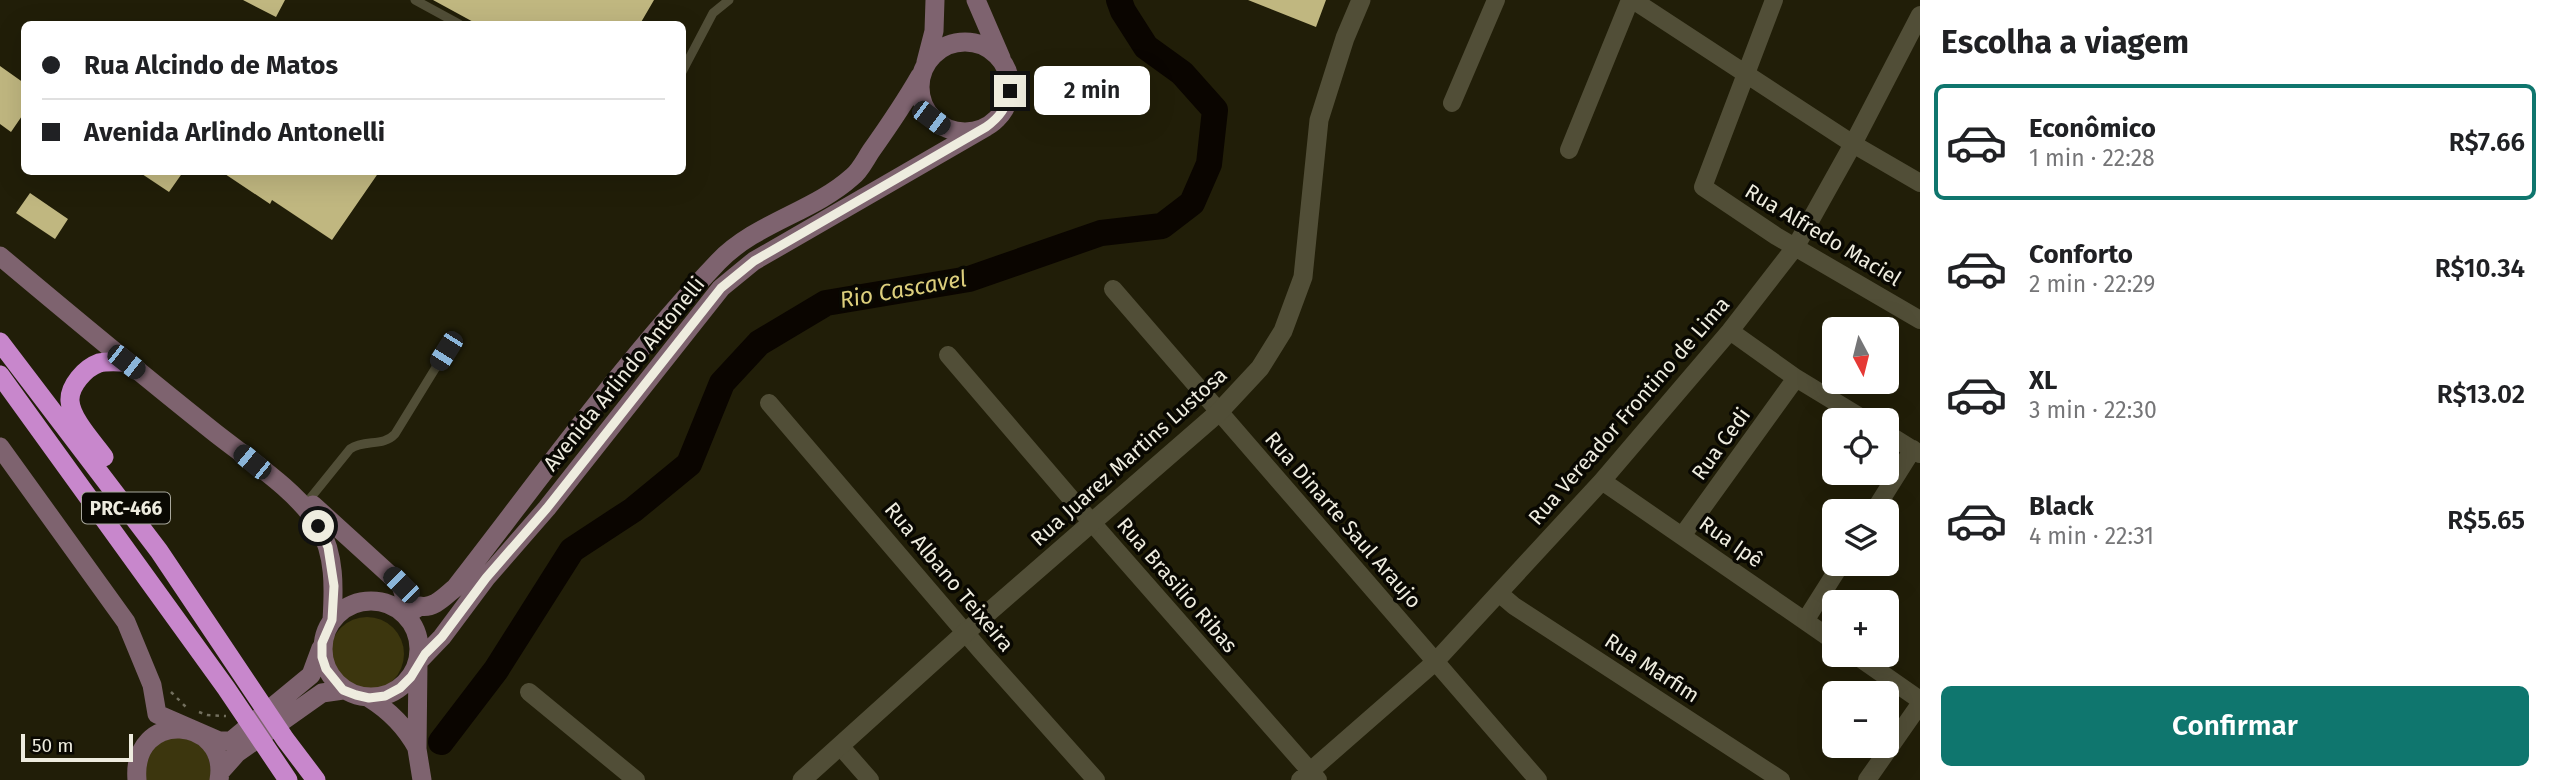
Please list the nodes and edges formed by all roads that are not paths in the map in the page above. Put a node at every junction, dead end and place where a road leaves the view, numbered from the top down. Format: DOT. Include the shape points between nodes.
graph roads {
  1 [pos="415,0"];
  2 [pos="729,0"];
  3 [pos="935,0"];
  4 [pos="976,0"];
  5 [pos="1361,0"];
  6 [pos="1496,0"];
  7 [pos="1631,0"];
  8 [pos="1774,0"];
  9 [pos="1920,15"];
  10 [pos="454,21"];
  11 [pos="1003,62"];
  12 [pos="686,64"];
  13 [pos="923,69"];
  14 [pos="1747,75"];
  15 [pos="1452,103"];
  16 [pos="986,127"];
  17 [pos="1853,144"];
  18 [pos="1569,150"];
  19 [pos="1920,183"];
  20 [pos="1796,246"];
  21 [pos="0,256"];
  22 [pos="1113,289"];
  23 [pos="1920,320"];
  24 [pos="1730,331"];
  25 [pos="0,342"];
  26 [pos="446,351"];
  27 [pos="948,355"];
  28 [pos="126,362"];
  29 [pos="0,375"];
  30 [pos="1796,378"];
  31 [pos="769,402"];
  32 [pos="1845,408"];
  33 [pos="1219,412"];
  34 [pos="1899,441"];
  35 [pos="0,447"];
  36 [pos="1917,452"];
  37 [pos="1602,481"];
  38 [pos="302,499"];
  39 [pos="1883,499"];
  40 [pos="1093,523"];
  41 [pos="1682,536"];
  42 [pos="159,551"];
  43 [pos="1834,576"];
  44 [pos="1500,594"];
  45 [pos="406,615"];
  46 [pos="332,620"];
  47 [pos="1805,621"];
  48 [pos="966,632"];
  49 [pos="1822,633"];
  50 [pos="322,643"];
  51 [pos="418,662"];
  52 [pos="1435,662"];
  53 [pos="1872,667"];
  54 [pos="343,690"];
  55 [pos="529,692"];
  56 [pos="369,698"];
  57 [pos="1920,702"];
  58 [pos="157,714"];
  59 [pos="190,730"];
  60 [pos="841,747"];
  61 [pos="417,749"];
  62 [pos="139,753"];
  63 [pos="1760,775"];
  64 [pos="222,777"];
  65 [pos="1309,777"];
  66 [pos="137,780"];
  67 [pos="288,780"];
  68 [pos="316,780"];
  69 [pos="422,780"];
  70 [pos="636,780"];
  71 [pos="802,780"];
  72 [pos="870,780"];
  73 [pos="1096,780"];
  74 [pos="1538,780"];
  75 [pos="1781,780"];
  76 [pos="1867,780"];
  1 -- 10 [label="lane"];
  2 -- 12 [label="lane" via="713,13"];
  3 -- 13 [label="main road, Avenida Arlindo Antonelli" via="934,31"];
  4 -- 11 [label="main road, Avenida Arlindo Antonelli"];
  5 -- 33 [label="street, Rua Juarez Martins Lustosa" via="1319,120 1303,277 1283,331 1260,368"];
  6 -- 15 [label="street"];
  7 -- 14 [label="street"];
  7 -- 18 [label="street"];
  8 -- 14 [label="street"];
  9 -- 17 [label="street, Rua Vereador Frontino de Lima"];
  11 -- 13 [label="main road, Avenida Arlindo Antonelli" via="986,48 965,42 937,51"];
  11 -- 16 [label="main road, Avenida Arlindo Antonelli" via="1009,76 1008,98 998,118"];
  13 -- 16 [label="main road, Avenida Arlindo Antonelli" via="921,98 931,118 957,132"];
  13 -- 45 [label="main road, Avenida Arlindo Antonelli" via="854,176 757,232 721,259 455,587 438,602"];
  14 -- 17 [label="street"];
  14 -- 20 [label="street, Rua Alfredo Maciel" via="1703,187"];
  16 -- 51 [label="main road, Avenida Arlindo Antonelli" via="754,261 721,288"];
  17 -- 19 [label="street"];
  17 -- 20 [label="street, Rua Vereador Frontino de Lima"];
  20 -- 23 [label="street, Rua Alfredo Maciel"];
  20 -- 24 [label="street, Rua Vereador Frontino de Lima"];
  21 -- 28 [label="main road"];
  22 -- 33 [label="street, Rua Dinarte Saul Araujo"];
  24 -- 30 [label="street"];
  24 -- 37 [label="street, Rua Vereador Frontino de Lima"];
  25 -- 42 [label="highway, PRC-466"];
  26 -- 38 [label="lane" via="395,434 383,442 349,449"];
  27 -- 40 [label="street, Rua Brasilio Ribas"];
  28 -- 38 [label="main road"];
  28 -- 42 [label="highway" via="99,363 84,373 74,385 70,401 78,422 139,505"];
  29 -- 67 [label="highway, PRC-466"];
  30 -- 32 [label="street"];
  30 -- 41 [label="street, Rua Cedi"];
  31 -- 48 [label="street, Rua Albano Teixeira"];
  33 -- 40 [label="street, Rua Juarez Martins Lustosa"];
  33 -- 52 [label="street, Rua Dinarte Saul Araujo"];
  34 -- 36 [label="street"];
  35 -- 58 [label="main road" via="126,622 152,685"];
  36 -- 39 [label="street"];
  37 -- 41 [label="street, Rua Ipê"];
  37 -- 44 [label="street, Rua Vereador Frontino de Lima"];
  38 -- 45 [label="main road" via="401,585"];
  38 -- 46 [label="main road" via="328,547 334,586"];
  40 -- 48 [label="street, Rua Juarez Martins Lustosa"];
  40 -- 65 [label="street, Rua Brasilio Ribas"];
  41 -- 47 [label="street, Rua Ipê"];
  42 -- 68 [label="highway, PRC-466"];
  43 -- 47 [label="street"];
  44 -- 52 [label="street, Rua Vereador Frontino de Lima"];
  44 -- 63 [label="street, Rua Marfim"];
  45 -- 46 [label="main road" via="376,601 359,602"];
  45 -- 51 [label="main road" via="420,646"];
  46 -- 50 [label="main road"];
  47 -- 49 [label="street, Rua Ipê"];
  48 -- 60 [label="street, Rua Juarez Martins Lustosa"];
  48 -- 73 [label="street, Rua Albano Teixeira"];
  50 -- 54 [label="main road" via="326,669"];
  50 -- 59 [label="main road" via="311,675 231,741"];
  51 -- 56 [label="main road" via="400,688"];
  51 -- 61 [label="main road"];
  52 -- 65 [label="street, Rua Vereador Frontino de Lima"];
  52 -- 74 [label="street, Rua Dinarte Saul Araujo"];
  53 -- 57 [label="street"];
  54 -- 56 [label="main road"];
  54 -- 64 [label="main road" via="322,693 237,753"];
  55 -- 70 [label="street"];
  56 -- 61 [label="main road" via="397,719"];
  57 -- 76 [label="street"];
  58 -- 59 [label="main road"];
  58 -- 62 [label="main road"];
  59 -- 62 [label="main road" via="166,730 145,743"];
  59 -- 64 [label="main road" via="212,745"];
  60 -- 71 [label="street, Rua Juarez Martins Lustosa"];
  60 -- 72 [label="street"];
  61 -- 69 [label="main road"];
  62 -- 66 [label="main road"];
  63 -- 75 [label="street, Rua Marfim"];
}
